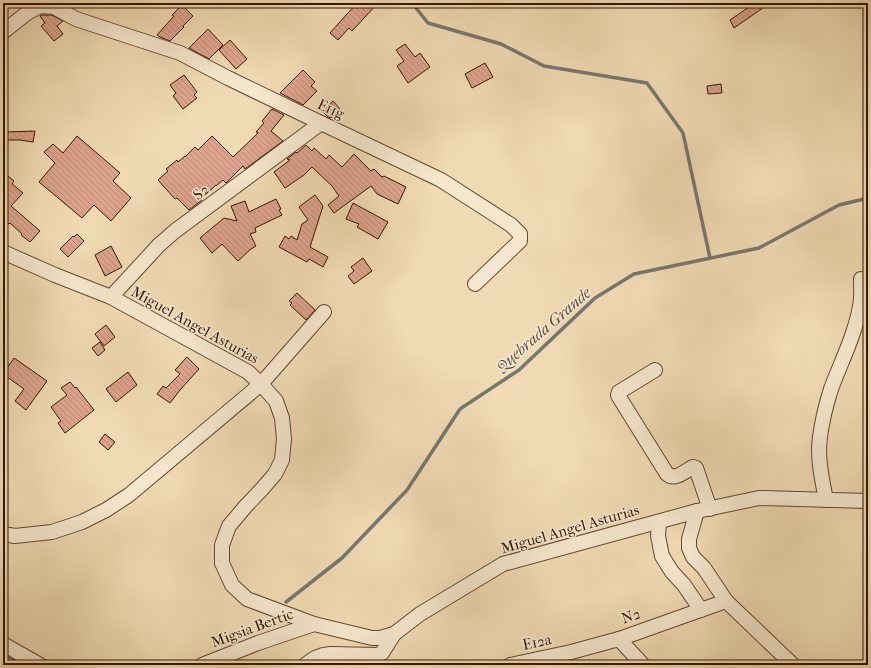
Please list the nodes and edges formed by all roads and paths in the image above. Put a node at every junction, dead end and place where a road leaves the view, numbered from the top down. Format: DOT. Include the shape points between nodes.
graph roads {
  1 [pos="45,6"];
  2 [pos="3,32"];
  3 [pos="321,123"];
  4 [pos="3,252"];
  5 [pos="861,279"];
  6 [pos="475,284"];
  7 [pos="111,297"];
  8 [pos="324,312"];
  9 [pos="655,370"];
  10 [pos="261,384"];
  11 [pos="826,500"];
  12 [pos="868,501"];
  13 [pos="704,510"];
  14 [pos="659,522"];
  15 [pos="3,534"];
  16 [pos="726,601"];
  17 [pos="701,610"];
  18 [pos="314,624"];
  19 [pos="394,634"];
  20 [pos="619,639"];
  21 [pos="3,644"];
  22 [pos="571,652"];
  23 [pos="40,665"];
  24 [pos="202,665"];
  25 [pos="305,665"];
  26 [pos="510,665"];
  27 [pos="643,665"];
  28 [pos="793,665"];
  1 -- 2 [label="street" via="27,13"];
  1 -- 3 [label="street, E11g" via="180,53"];
  3 -- 6 [label="street, E11g" via="441,180 516,229 520,234 520,241"];
  3 -- 7 [label="street, S2" via="159,244"];
  4 -- 7 [label="street, Miguel Angel Asturias"];
  5 -- 11 [label="street" via="860,305 855,325 831,391 819,438 819,463"];
  7 -- 10 [label="street, Miguel Angel Asturias" via="248,372"];
  8 -- 10 [label="street"];
  9 -- 13 [label="street" via="619,392 619,397 670,477 696,468"];
  10 -- 15 [label="street" via="154,475 106,510 82,522 52,532 15,536"];
  10 -- 18 [label="street, Miguel Angel Asturias" via="276,401 282,418 282,460 275,474 229,526 222,545 222,563 232,585 247,599"];
  11 -- 12 [label="street, Miguel Angel Asturias"];
  11 -- 13 [label="street, Miguel Angel Asturias" via="759,498"];
  13 -- 14 [label="street, Miguel Angel Asturias"];
  13 -- 16 [label="street" via="689,539 689,548"];
  14 -- 17 [label="street" via="658,536 662,556"];
  14 -- 19 [label="street, Miguel Angel Asturias" via="503,564 420,614"];
  16 -- 17 [label="street, N2"];
  16 -- 28 [label="street"];
  17 -- 20 [label="street, N2"];
  18 -- 19 [label="street, Miguel Angel Asturias" via="372,638"];
  18 -- 24 [label="street, Migsia Bertic"];
  19 -- 25 [label="street" via="382,653 377,655 323,655"];
  20 -- 22 [label="street, N2"];
  20 -- 27 [label="street"];
  21 -- 23 [label="street"];
  22 -- 26 [label="street, E12a"];
}
